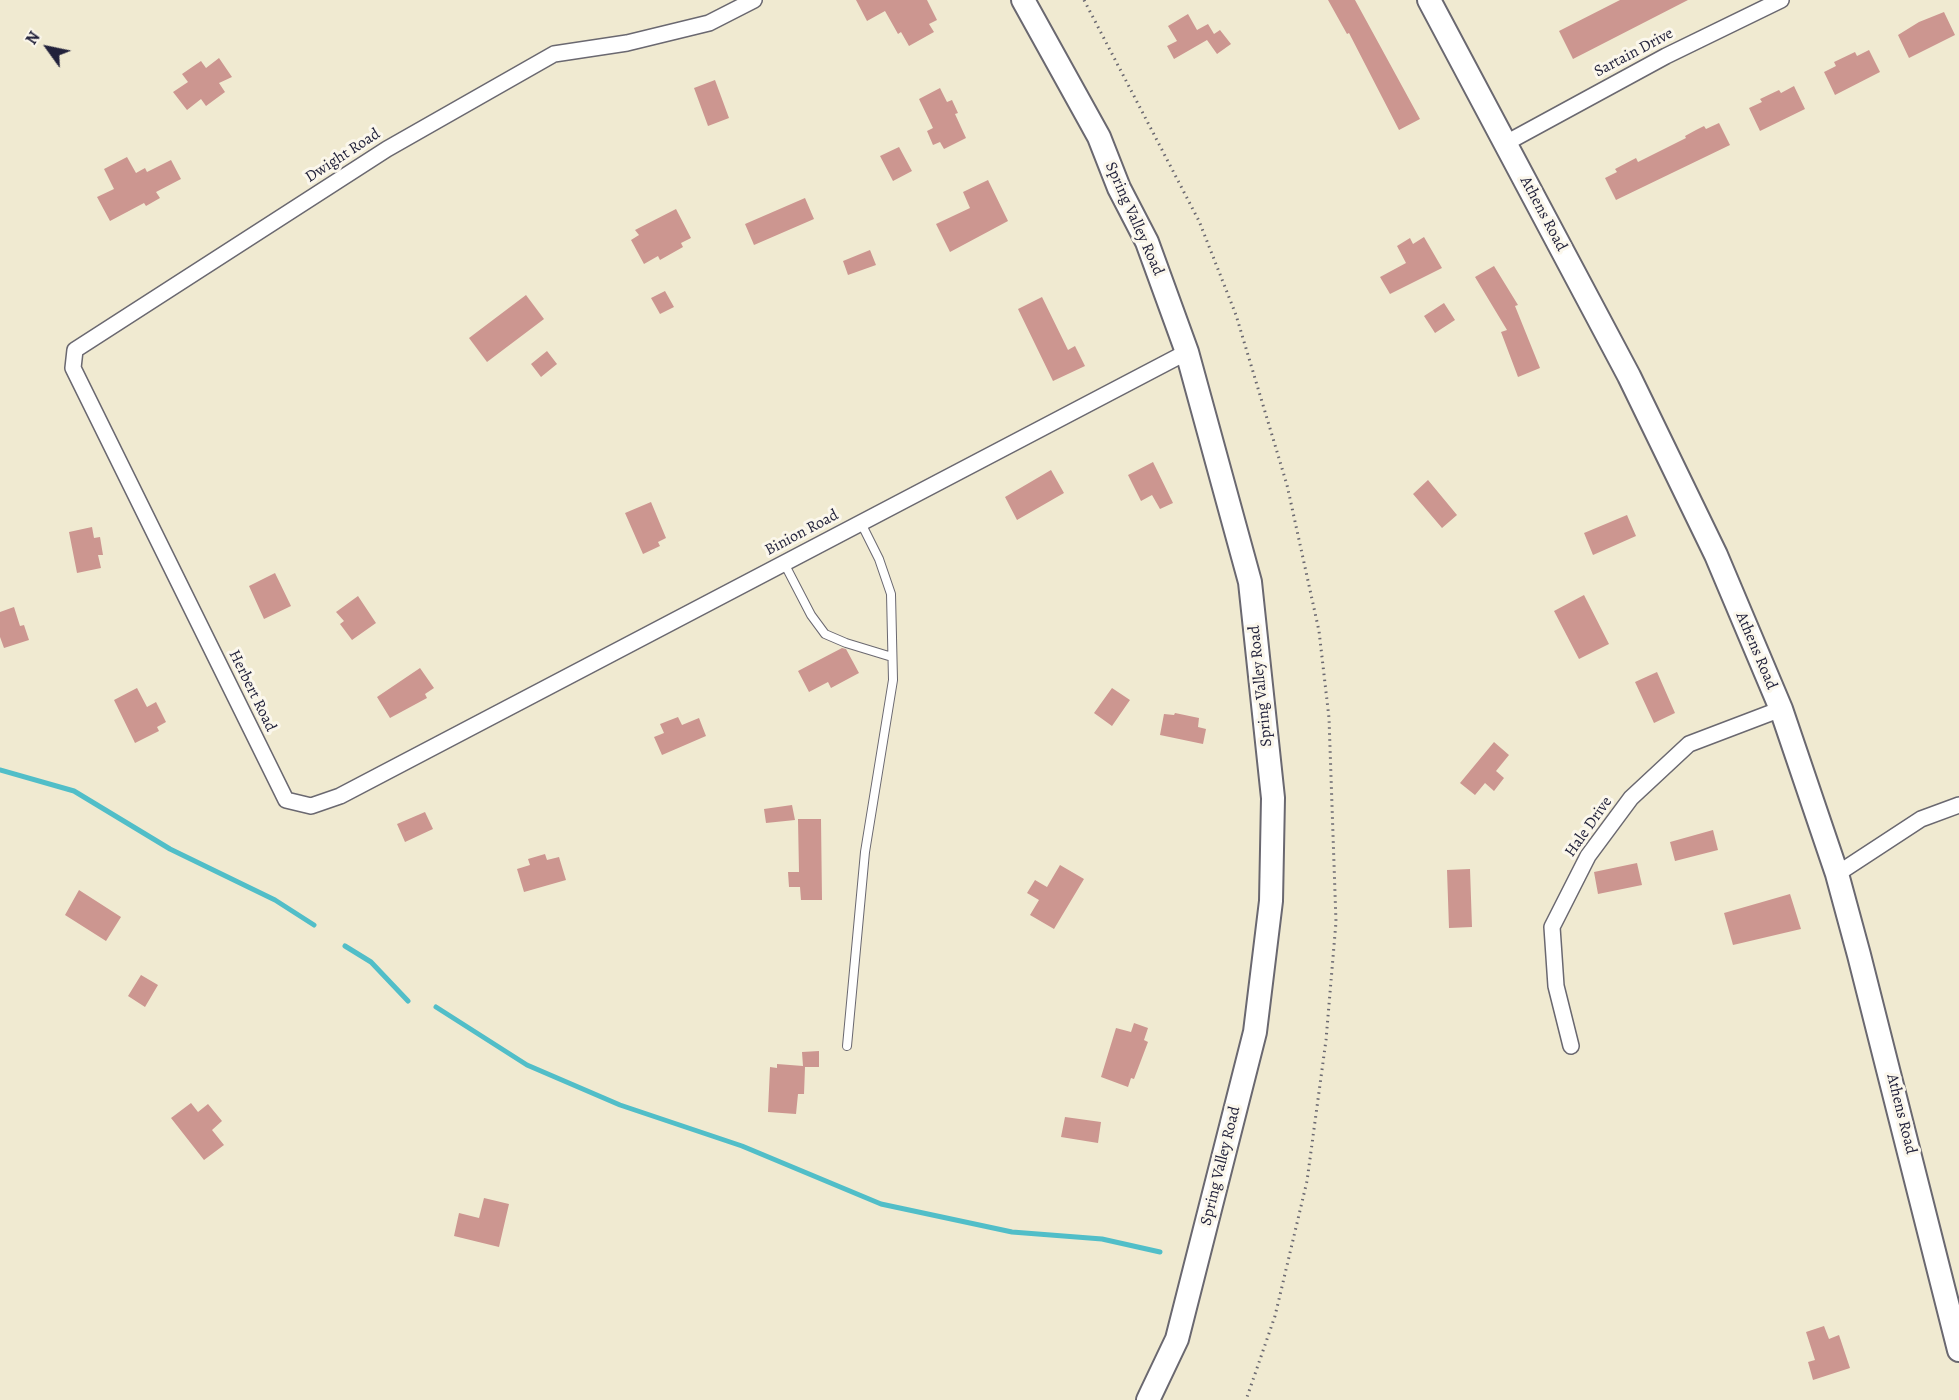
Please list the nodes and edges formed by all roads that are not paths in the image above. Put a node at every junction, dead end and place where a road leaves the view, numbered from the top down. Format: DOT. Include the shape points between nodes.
graph roads {
  1 [pos="754,0"];
  2 [pos="1023,0"];
  3 [pos="1429,0"];
  4 [pos="1781,0"];
  5 [pos="1506,143"];
  6 [pos="1187,352"];
  7 [pos="115,452"];
  8 [pos="861,523"];
  9 [pos="784,563"];
  10 [pos="892,657"];
  11 [pos="1780,709"];
  12 [pos="434,746"];
  13 [pos="1959,805"];
  14 [pos="1837,874"];
  15 [pos="847,1046"];
  16 [pos="1571,1046"];
  17 [pos="1955,1317"];
  18 [pos="1959,1350"];
  19 [pos="1148,1400"];
  1 -- 7 [label="street, Dwight Road" via="709,23 627,43 554,54 387,149 75,350 74,368"];
  2 -- 6 [label="street, Spring Valley Road" via="1099,137 1119,188 1147,242"];
  3 -- 5 [label="street, Athens Road"];
  4 -- 5 [label="street, Sartain Drive" via="1666,56"];
  5 -- 11 [label="street, Athens Road" via="1629,376 1706,534"];
  6 -- 8 [label="street, Binion Road"];
  6 -- 19 [label="street, Spring Valley Road" via="1250,582 1273,798 1271,901 1255,1032 1177,1339"];
  7 -- 12 [label="street, Herbert Road" via="286,800 311,806 321,803"];
  8 -- 9 [label="street, Binion Road"];
  8 -- 10 [label="lane" via="891,594"];
  9 -- 10 [label="lane" via="825,634"];
  9 -- 12 [label="street, Binion Road"];
  10 -- 15 [label="lane" via="893,680 866,852"];
  11 -- 14 [label="street, Athens Road"];
  11 -- 16 [label="street, Hale Drive" via="1689,744 1631,798 1588,856 1552,927 1556,986"];
  13 -- 14 [label="street" via="1921,819"];
  14 -- 17 [label="street, Athens Road"];
  17 -- 18 [label="street, Athens Road"];
}
